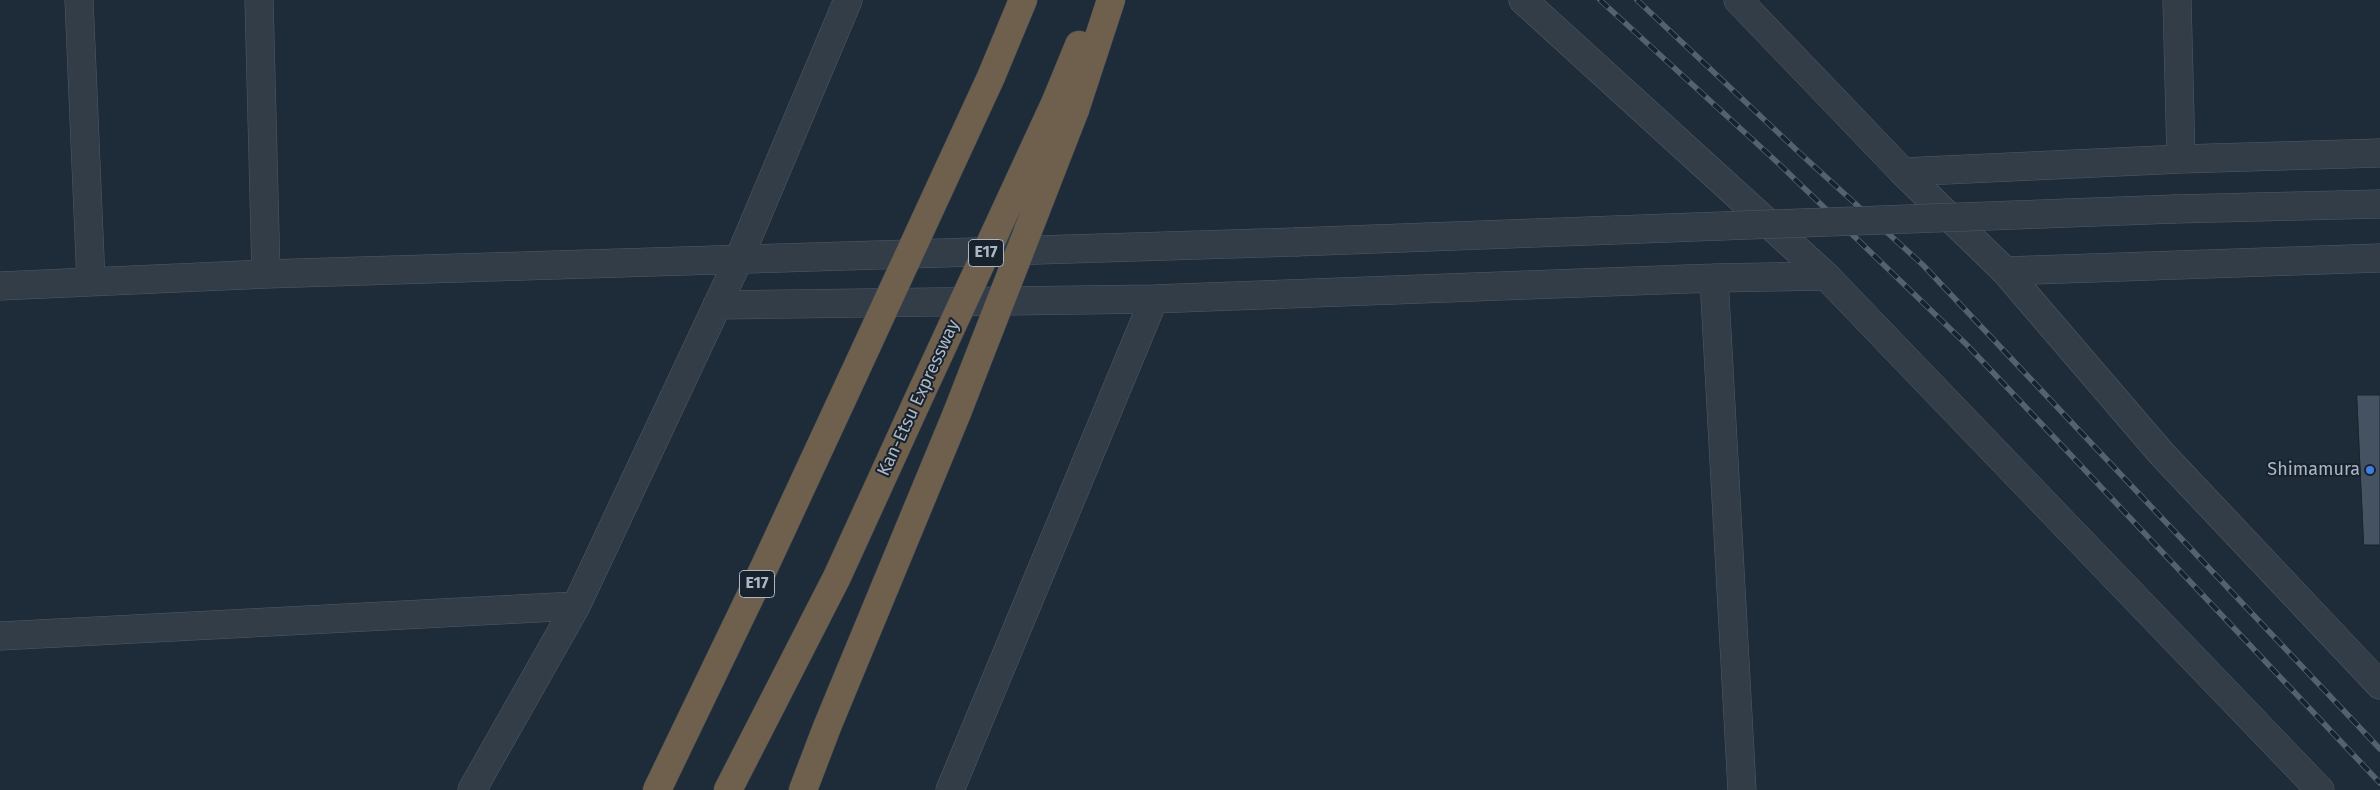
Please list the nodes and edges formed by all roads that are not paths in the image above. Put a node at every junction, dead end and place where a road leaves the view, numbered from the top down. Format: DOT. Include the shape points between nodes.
graph roads {
  1 [pos="79,0"];
  2 [pos="259,0"];
  3 [pos="848,0"];
  4 [pos="1023,0"];
  5 [pos="1097,0"];
  6 [pos="1111,0"];
  7 [pos="1523,0"];
  8 [pos="1738,0"];
  9 [pos="2178,0"];
  10 [pos="1065,106"];
  11 [pos="2380,153"];
  12 [pos="2181,159"];
  13 [pos="1903,172"];
  14 [pos="2380,204"];
  15 [pos="2380,258"];
  16 [pos="738,261"];
  17 [pos="2005,271"];
  18 [pos="266,274"];
  19 [pos="1826,276"];
  20 [pos="1714,278"];
  21 [pos="90,282"];
  22 [pos="0,286"];
  23 [pos="1154,299"];
  24 [pos="717,305"];
  25 [pos="576,606"];
  26 [pos="0,636"];
  27 [pos="2380,685"];
  28 [pos="659,785"];
  29 [pos="472,790"];
  30 [pos="728,790"];
  31 [pos="803,790"];
  32 [pos="950,790"];
  33 [pos="1742,790"];
  34 [pos="2320,790"];
  1 -- 21 [label="street"];
  2 -- 18 [label="street"];
  3 -- 16 [label="street"];
  4 -- 28 [label="highway, E17, bridge" via="991,77 853,376"];
  5 -- 10 [label="highway, Kan-Etsu Expressway / E17"];
  6 -- 10 [label="highway"];
  7 -- 19 [label="street"];
  8 -- 13 [label="street"];
  9 -- 12 [label="street"];
  10 -- 30 [label="highway, Kan-Etsu Expressway / E17, bridge" via="916,404 837,577"];
  10 -- 31 [label="highway, bridge" via="957,414"];
  11 -- 12 [label="street"];
  12 -- 13 [label="street"];
  13 -- 17 [label="street"];
  14 -- 16 [label="street, bridge"];
  15 -- 17 [label="street"];
  16 -- 18 [label="street"];
  16 -- 24 [label="street"];
  17 -- 27 [label="street" via="2161,453"];
  18 -- 21 [label="street"];
  19 -- 20 [label="street"];
  19 -- 34 [label="street"];
  20 -- 23 [label="street"];
  20 -- 33 [label="street"];
  21 -- 22 [label="street"];
  23 -- 24 [label="street"];
  23 -- 32 [label="street"];
  24 -- 25 [label="street"];
  25 -- 26 [label="street"];
  25 -- 29 [label="street"];
}
